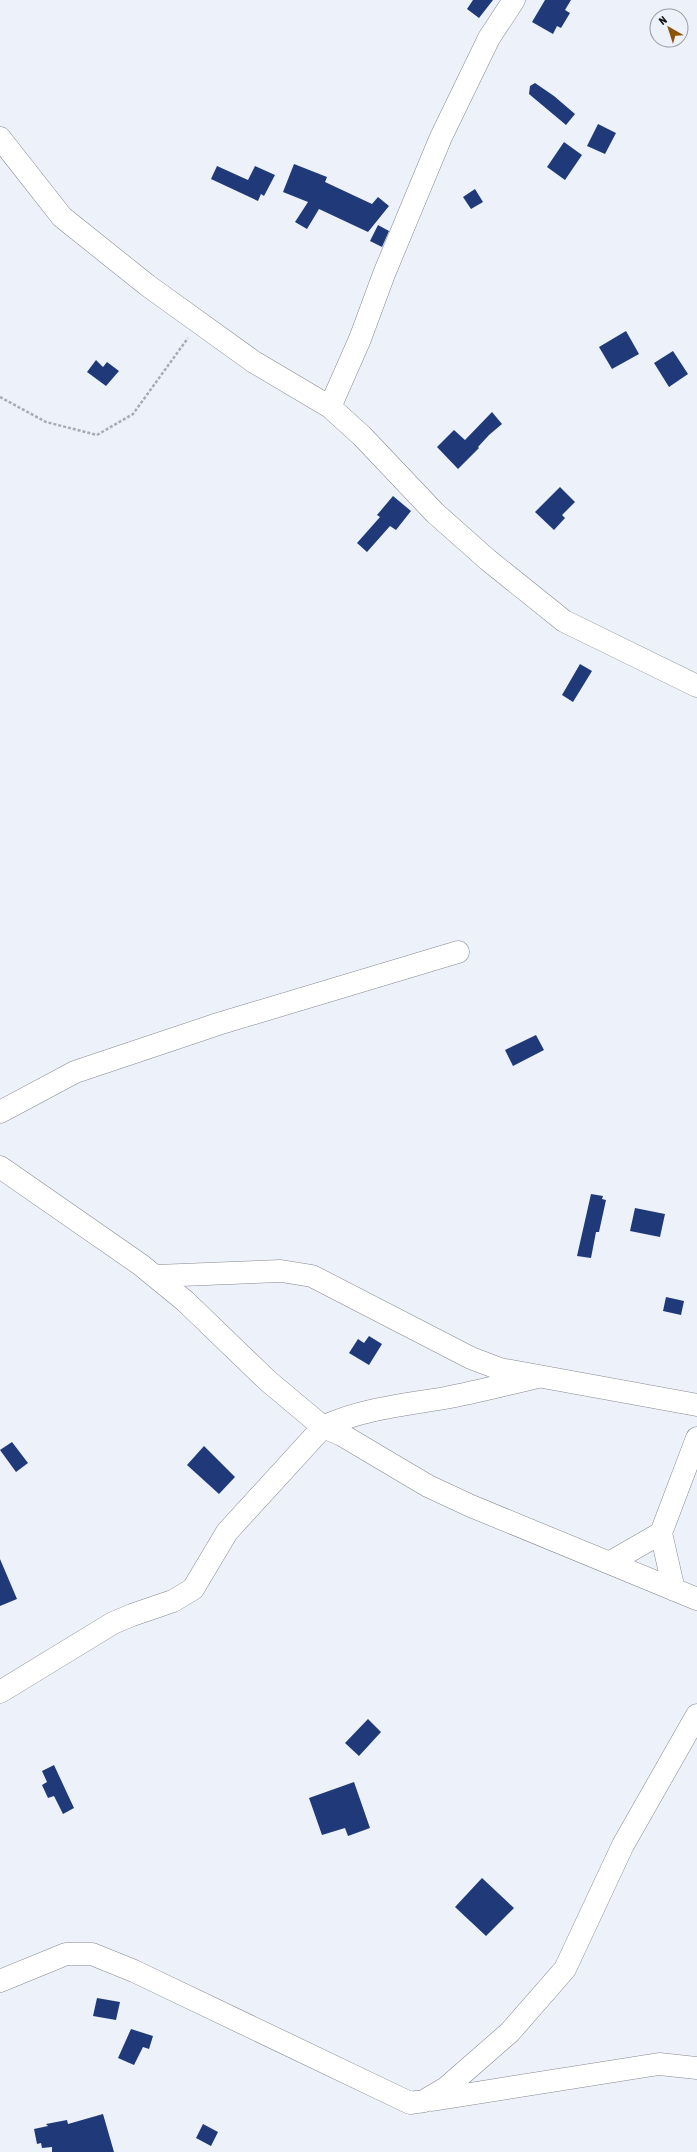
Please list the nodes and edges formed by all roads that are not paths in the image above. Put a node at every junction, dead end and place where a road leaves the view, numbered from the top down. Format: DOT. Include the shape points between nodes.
graph roads {
  1 [pos="514,0"];
  2 [pos="0,138"];
  3 [pos="330,407"];
  4 [pos="697,686"];
  5 [pos="458,952"];
  6 [pos="0,1112"];
  7 [pos="0,1167"];
  8 [pos="156,1276"];
  9 [pos="538,1377"];
  10 [pos="697,1405"];
  11 [pos="323,1427"];
  12 [pos="697,1438"];
  13 [pos="661,1533"];
  14 [pos="609,1563"];
  15 [pos="674,1590"];
  16 [pos="697,1599"];
  17 [pos="0,1692"];
  18 [pos="697,1714"];
  19 [pos="0,1981"];
  20 [pos="697,2068"];
  21 [pos="424,2101"];
  1 -- 3 [label="street" via="489,38 441,137"];
  2 -- 3 [label="street" via="62,217 147,285 254,362"];
  3 -- 4 [label="street" via="362,436 435,513 488,560 564,621"];
  5 -- 6 [label="street" via="218,1024 75,1072"];
  7 -- 8 [label="street"];
  8 -- 9 [label="street" via="281,1271 312,1276 471,1358 500,1369"];
  8 -- 11 [label="street" via="268,1381"];
  9 -- 10 [label="street"];
  9 -- 11 [label="street" via="370,1411 342,1418"];
  11 -- 14 [label="street" via="342,1435 428,1486"];
  11 -- 17 [label="street" via="227,1532 193,1589 173,1601 113,1623"];
  12 -- 13 [label="street"];
  13 -- 14 [label="street"];
  13 -- 15 [label="street"];
  14 -- 15 [label="street"];
  15 -- 16 [label="street"];
  18 -- 21 [label="street" via="623,1845 565,1970 510,2032 446,2088"];
  19 -- 21 [label="street" via="66,1954 92,1954 141,1974 410,2103"];
  20 -- 21 [label="street" via="658,2064"];
}
